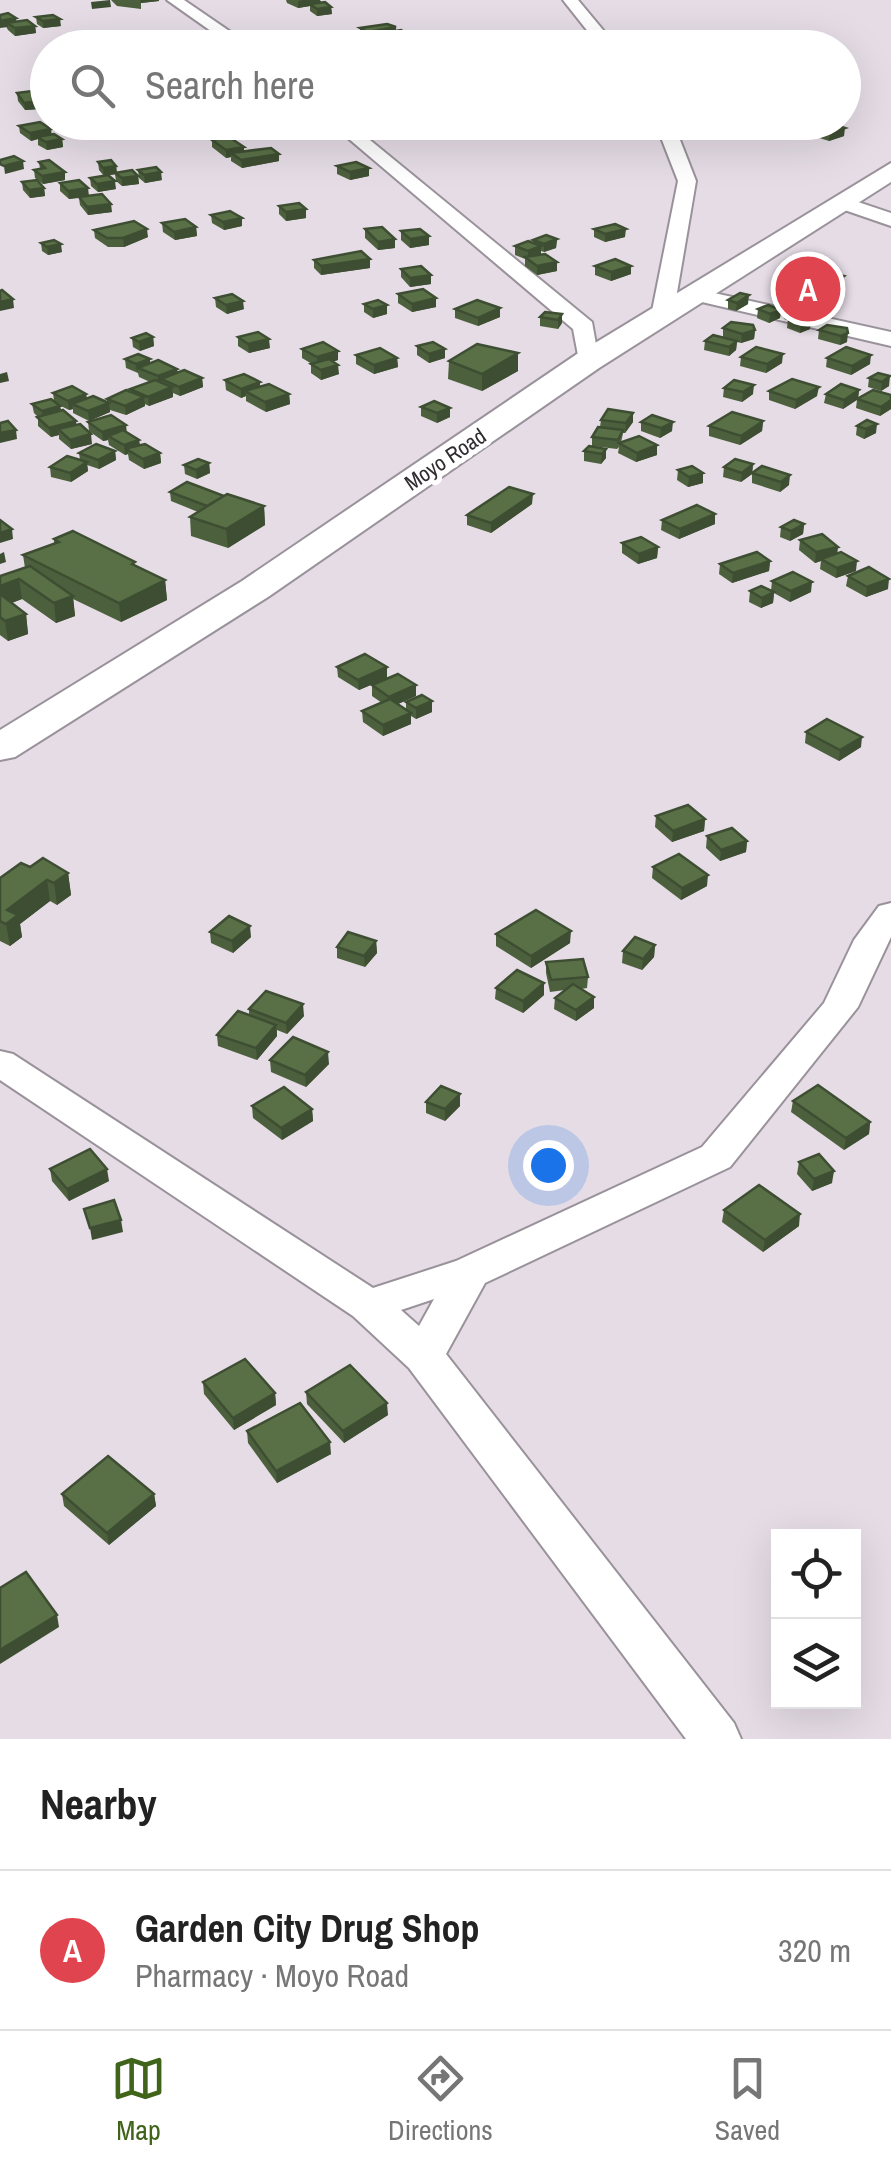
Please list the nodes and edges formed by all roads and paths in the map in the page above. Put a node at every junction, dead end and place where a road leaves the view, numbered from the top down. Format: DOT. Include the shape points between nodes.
graph roads {
  1 [pos="174,0"];
  2 [pos="570,0"];
  3 [pos="219,30"];
  4 [pos="595,30"];
  5 [pos="359,140"];
  6 [pos="671,140"];
  7 [pos="891,171"];
  8 [pos="840,202"];
  9 [pos="891,220"];
  10 [pos="696,295"];
  11 [pos="662,316"];
  12 [pos="891,339"];
  13 [pos="588,361"];
  14 [pos="0,748"];
  15 [pos="891,913"];
  16 [pos="0,1063"];
  17 [pos="470,1272"];
  18 [pos="368,1305"];
  19 [pos="424,1356"];
  20 [pos="716,1739"];
  1 -- 3 [label="street"];
  2 -- 4 [label="street"];
  5 -- 13 [label="street" via="584,327"];
  6 -- 11 [label="street" via="686,181"];
  7 -- 8 [label="main road, Moyo Road"];
  8 -- 9 [label="street"];
  8 -- 10 [label="main road, Moyo Road"];
  10 -- 11 [label="main road, Moyo Road"];
  10 -- 12 [label="street"];
  11 -- 13 [label="main road, Moyo Road"];
  13 -- 14 [label="main road, Moyo Road" via="255,589"];
  15 -- 17 [label="street" via="866,948 840,1007 716,1157"];
  16 -- 18 [label="street"];
  17 -- 18 [label="street"];
  17 -- 19 [label="street"];
  18 -- 19 [label="street"];
  19 -- 20 [label="street"];
}
